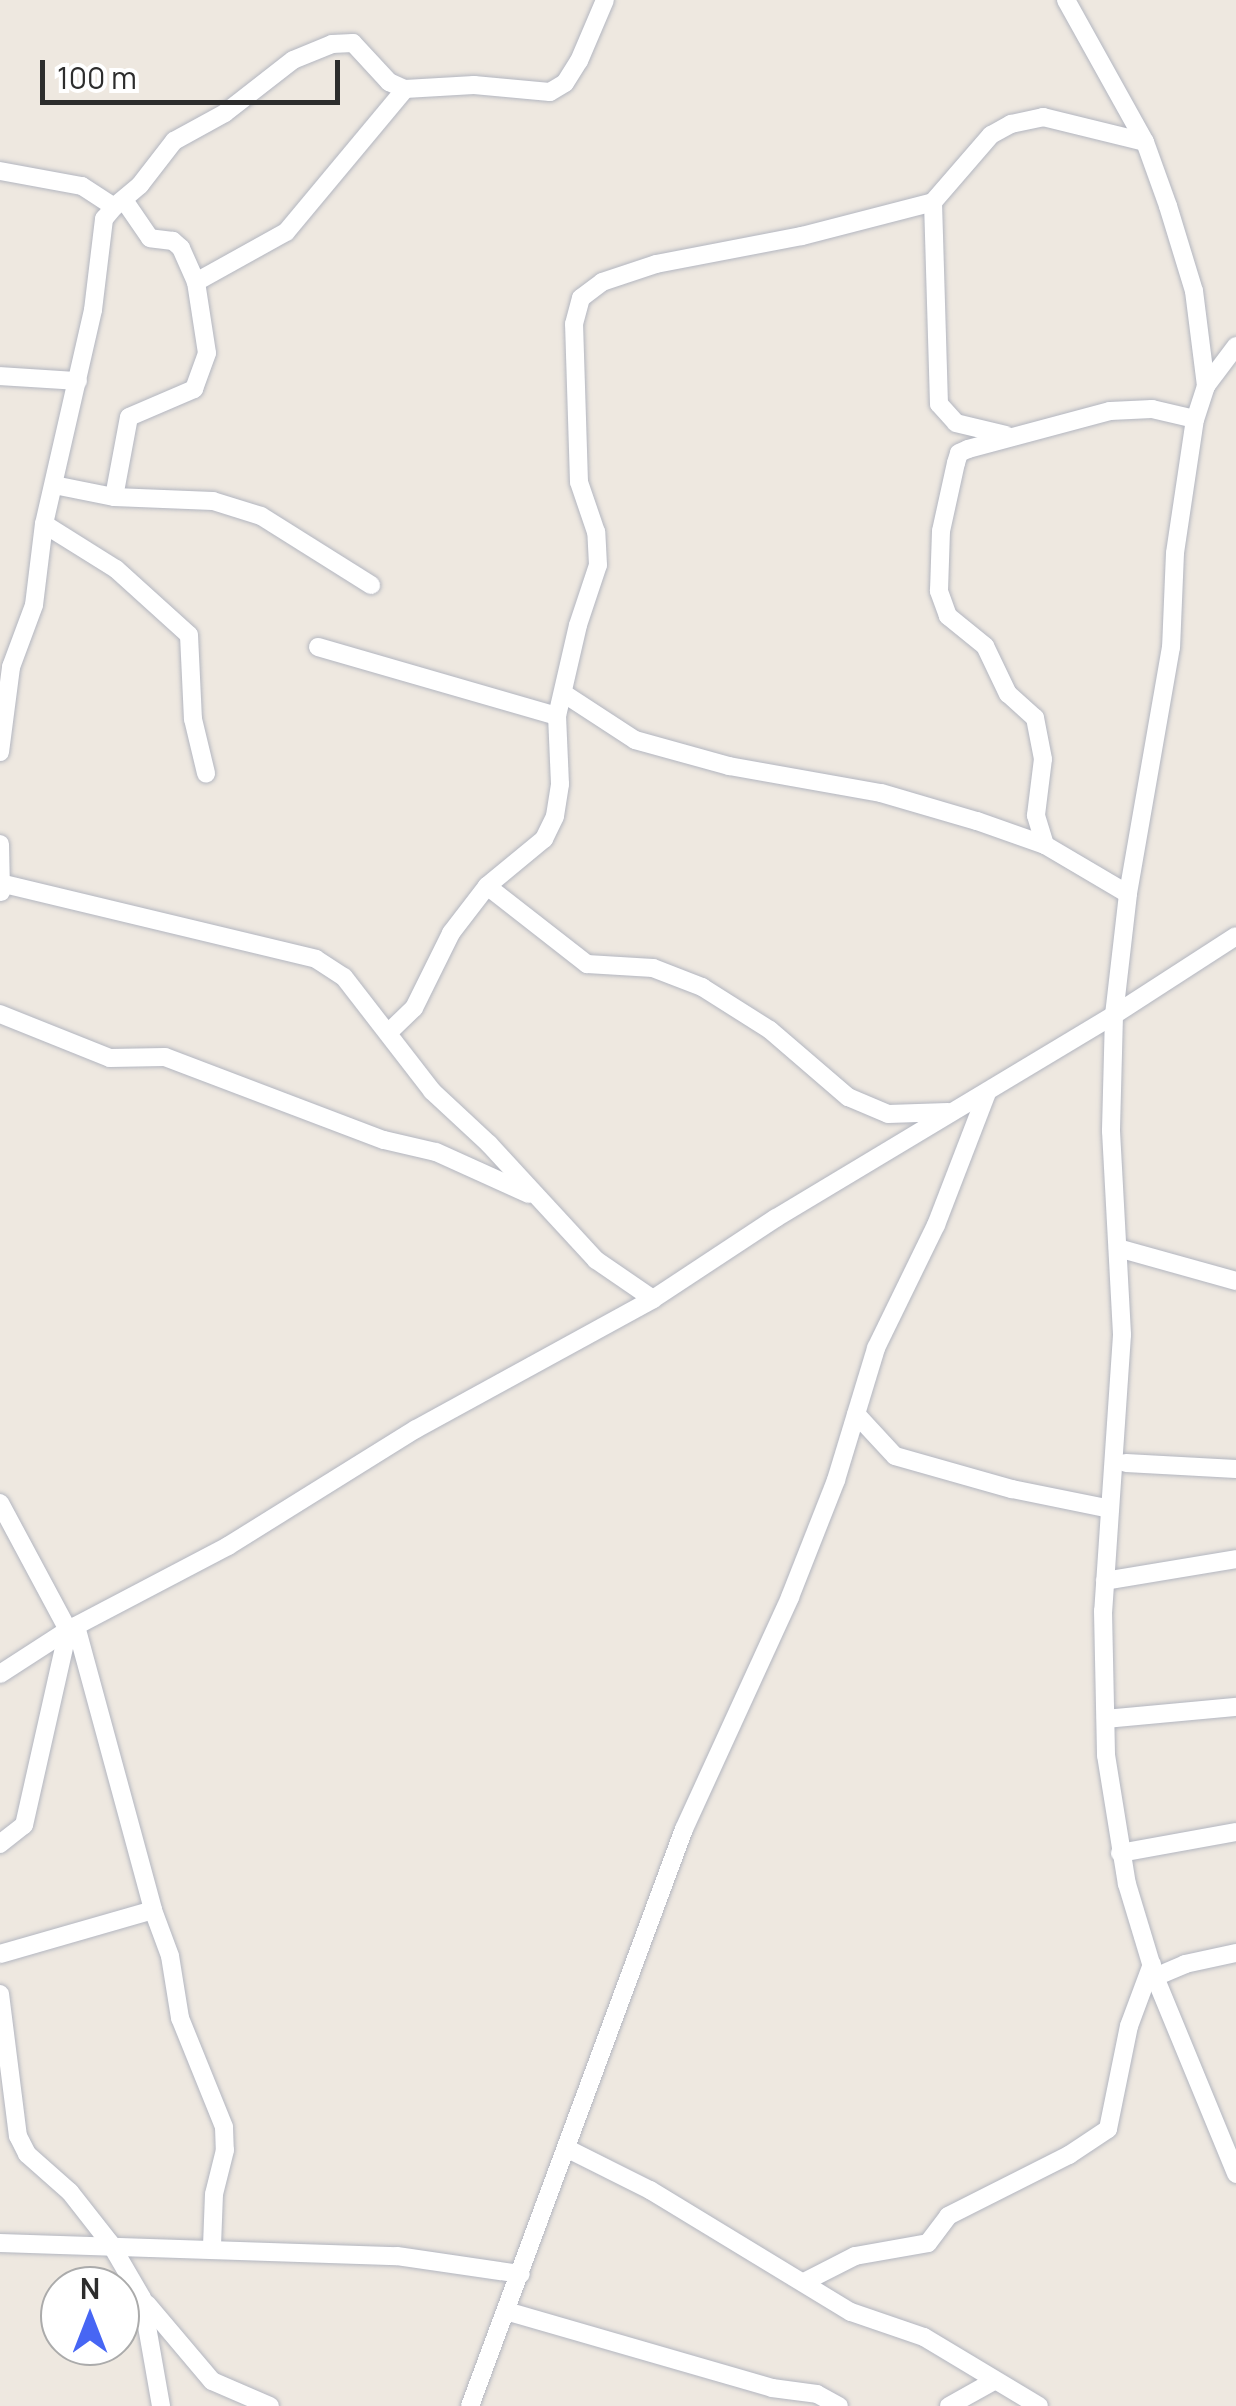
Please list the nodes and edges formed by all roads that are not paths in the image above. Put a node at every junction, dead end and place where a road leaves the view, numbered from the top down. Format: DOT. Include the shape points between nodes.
graph roads {
  1 [pos="605,0"];
  2 [pos="1066,0"];
  3 [pos="405,89"];
  4 [pos="1145,142"];
  5 [pos="0,170"];
  6 [pos="933,202"];
  7 [pos="119,203"];
  8 [pos="196,282"];
  9 [pos="1236,346"];
  10 [pos="0,376"];
  11 [pos="78,380"];
  12 [pos="1206,386"];
  13 [pos="1194,419"];
  14 [pos="1016,436"];
  15 [pos="54,485"];
  16 [pos="114,497"];
  17 [pos="44,524"];
  18 [pos="371,585"];
  19 [pos="318,648"];
  20 [pos="563,693"];
  21 [pos="557,716"];
  22 [pos="0,752"];
  23 [pos="206,773"];
  24 [pos="0,844"];
  25 [pos="1045,844"];
  26 [pos="487,886"];
  27 [pos="1,888"];
  28 [pos="1128,894"];
  29 [pos="1236,936"];
  30 [pos="0,1014"];
  31 [pos="1114,1015"];
  32 [pos="388,1034"];
  33 [pos="987,1093"];
  34 [pos="953,1112"];
  35 [pos="536,1196"];
  36 [pos="1118,1248"];
  37 [pos="1236,1280"];
  38 [pos="653,1298"];
  39 [pos="856,1414"];
  40 [pos="1126,1462"];
  41 [pos="1236,1469"];
  42 [pos="0,1503"];
  43 [pos="1110,1509"];
  44 [pos="1236,1560"];
  45 [pos="1105,1581"];
  46 [pos="72,1628"];
  47 [pos="0,1674"];
  48 [pos="1236,1707"];
  49 [pos="1106,1719"];
  50 [pos="1236,1832"];
  51 [pos="0,1844"];
  52 [pos="1120,1853"];
  53 [pos="153,1910"];
  54 [pos="1236,1953"];
  55 [pos="0,1954"];
  56 [pos="1154,1970"];
  57 [pos="0,1994"];
  58 [pos="0,2120"];
  59 [pos="18,2136"];
  60 [pos="568,2149"];
  61 [pos="1236,2174"];
  62 [pos="0,2243"];
  63 [pos="110,2244"];
  64 [pos="212,2248"];
  65 [pos="521,2274"];
  66 [pos="804,2282"];
  67 [pos="142,2298"];
  68 [pos="506,2311"];
  69 [pos="994,2381"];
  70 [pos="161,2406"];
  71 [pos="270,2406"];
  72 [pos="470,2406"];
  73 [pos="839,2406"];
  74 [pos="949,2406"];
  75 [pos="1039,2406"];
  1 -- 3 [label="street" via="579,61 558,89"];
  2 -- 4 [label="street"];
  3 -- 7 [label="street" via="389,82 353,44 332,44 174,141"];
  3 -- 8 [label="street" via="286,232"];
  4 -- 6 [label="street" via="1043,118 1011,124 991,135"];
  4 -- 12 [label="street" via="1194,291"];
  5 -- 7 [label="street" via="82,186"];
  6 -- 14 [label="street" via="939,404 956,423"];
  6 -- 20 [label="street" via="656,264 602,282 581,298 574,324 579,482 599,549"];
  7 -- 8 [label="street" via="150,238 178,244"];
  7 -- 11 [label="street" via="104,219"];
  8 -- 16 [label="street" via="206,331 203,372 194,389 129,418"];
  9 -- 12 [label="street"];
  10 -- 11 [label="street"];
  11 -- 15 [label="street"];
  12 -- 13 [label="street"];
  13 -- 14 [label="street" via="1152,410 1110,412"];
  13 -- 28 [label="street" via="1175,553 1171,647"];
  14 -- 25 [label="street" via="960,453 936,576 948,616 985,646 998,679 1035,718 1043,758 1036,815"];
  15 -- 16 [label="street"];
  15 -- 17 [label="street"];
  16 -- 18 [label="street" via="213,501 261,516"];
  17 -- 22 [label="street" via="34,605 11,667"];
  17 -- 23 [label="street" via="116,569 189,636 193,719"];
  19 -- 21 [label="street"];
  20 -- 21 [label="street"];
  20 -- 25 [label="street" via="635,740 729,766 882,793"];
  21 -- 26 [label="street" via="556,816 544,838"];
  24 -- 27 [label="street"];
  25 -- 28 [label="street"];
  26 -- 32 [label="street" via="451,933 414,1008"];
  26 -- 34 [label="street" via="587,964 653,968 702,986 770,1030 848,1098 888,1114"];
  27 -- 32 [label="street" via="316,959 344,977"];
  28 -- 31 [label="street"];
  29 -- 31 [label="street"];
  30 -- 35 [label="street" via="110,1058 165,1057 384,1140 436,1152"];
  31 -- 33 [label="street"];
  31 -- 36 [label="street"];
  32 -- 35 [label="street" via="432,1091"];
  33 -- 34 [label="street"];
  33 -- 39 [label="street" via="936,1224 876,1348"];
  34 -- 38 [label="street"];
  35 -- 38 [label="street" via="596,1260"];
  36 -- 37 [label="street"];
  36 -- 43 [label="street" via="1122,1335"];
  38 -- 46 [label="street" via="416,1429 228,1546"];
  39 -- 43 [label="street" via="895,1456 1012,1490"];
  39 -- 60 [label="street" via="790,1596 684,1829"];
  40 -- 41 [label="street"];
  42 -- 46 [label="street"];
  43 -- 45 [label="street"];
  44 -- 45 [label="street"];
  45 -- 49 [label="street"];
  46 -- 47 [label="street"];
  46 -- 51 [label="street" via="24,1824"];
  46 -- 53 [label="street"];
  48 -- 49 [label="street"];
  49 -- 52 [label="street"];
  50 -- 52 [label="street"];
  52 -- 56 [label="street"];
  53 -- 55 [label="street"];
  53 -- 64 [label="street" via="170,1956 180,2018 226,2138"];
  54 -- 56 [label="street"];
  56 -- 61 [label="street"];
  56 -- 66 [label="street" via="1129,2026 1108,2129 1069,2156 948,2216 928,2244 854,2256"];
  57 -- 59 [label="street"];
  58 -- 59 [label="street"];
  59 -- 63 [label="street"];
  60 -- 65 [label="street"];
  60 -- 66 [label="street"];
  62 -- 63 [label="street"];
  63 -- 64 [label="street"];
  63 -- 67 [label="street"];
  64 -- 65 [label="street" via="397,2256"];
  65 -- 68 [label="street"];
  66 -- 69 [label="street" via="851,2312 945,2348"];
  67 -- 70 [label="street"];
  67 -- 71 [label="street" via="212,2381"];
  68 -- 72 [label="street"];
  68 -- 73 [label="street" via="772,2388 818,2394"];
  69 -- 74 [label="street"];
  69 -- 75 [label="street"];
}
